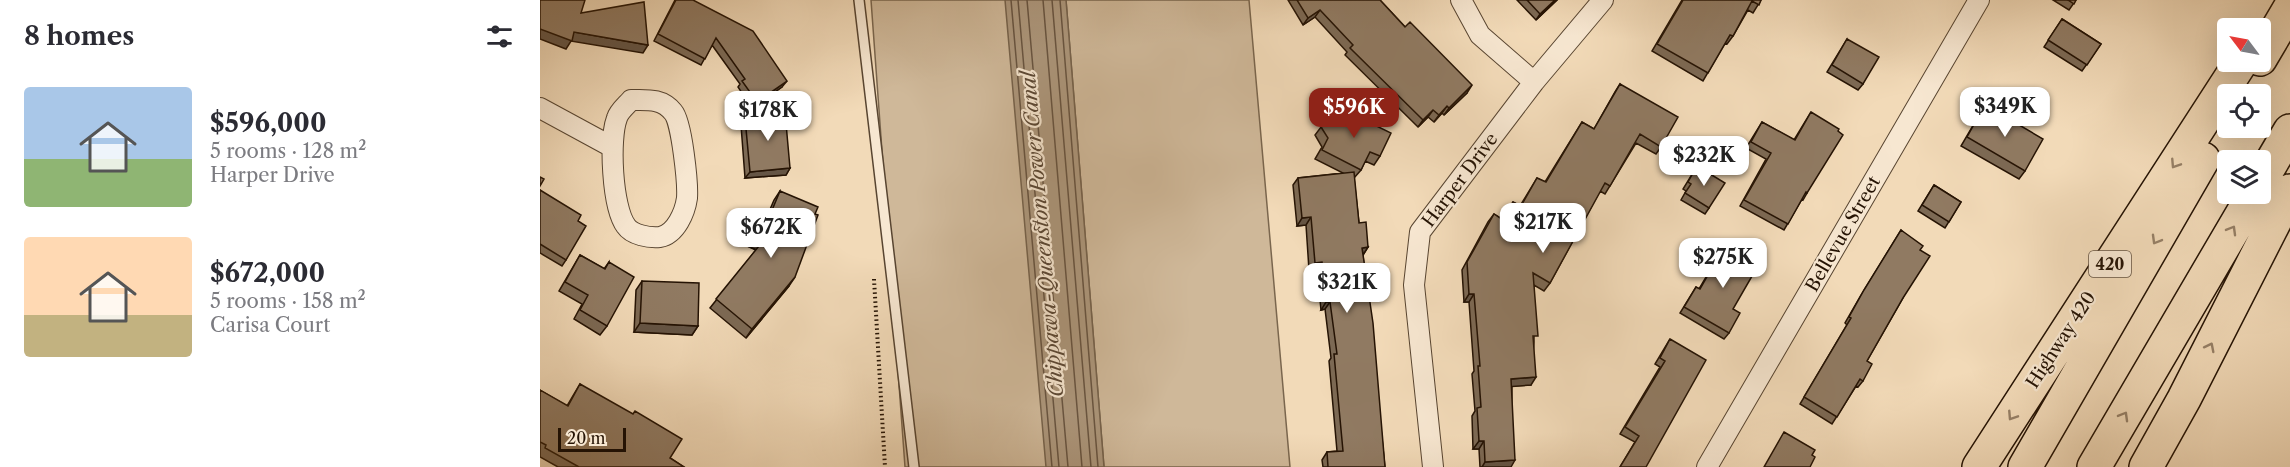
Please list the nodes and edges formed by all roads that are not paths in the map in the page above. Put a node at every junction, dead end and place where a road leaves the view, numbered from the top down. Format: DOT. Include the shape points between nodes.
graph roads {
  1 [pos="859,0"];
  2 [pos="1461,0"];
  3 [pos="1603,0"];
  4 [pos="1979,0"];
  5 [pos="2280,0"];
  6 [pos="2290,8"];
  7 [pos="2268,18"];
  8 [pos="2271,41"];
  9 [pos="2235,72"];
  10 [pos="1534,82"];
  11 [pos="540,108"];
  12 [pos="2290,131"];
  13 [pos="2217,135"];
  14 [pos="612,147"];
  15 [pos="2271,163"];
  16 [pos="2290,192"];
  17 [pos="2248,204"];
  18 [pos="2184,399"];
  19 [pos="915,467"];
  20 [pos="1433,467"];
  21 [pos="1707,467"];
  22 [pos="1979,467"];
  23 [pos="2025,467"];
  24 [pos="2094,467"];
  25 [pos="2146,467"];
  26 [pos="2152,467"];
  1 -- 19 [label="lane"];
  2 -- 10 [label="street" via="1480,34"];
  3 -- 10 [label="street, Harper Drive"];
  4 -- 21 [label="street, Bellevue Street"];
  5 -- 7 [label="highway"];
  6 -- 8 [label="highway"];
  9 -- 22 [label="highway, Highway 420 / 420, one-way"];
  10 -- 20 [label="street, Harper Drive" via="1420,232 1414,285"];
  11 -- 14 [label="street"];
  12 -- 15 [label="highway"];
  13 -- 23 [label="highway, one-way"];
  14 -- 14 [label="street" via="620,211 626,228 643,236 662,237 679,224 687,198 682,139 674,113 657,100 631,100 617,116"];
  18 -- 16 [label="highway, one-way"];
  24 -- 17 [label="highway, one-way"];
  18 -- 25 [label="highway"];
  18 -- 26 [label="highway"];
}
